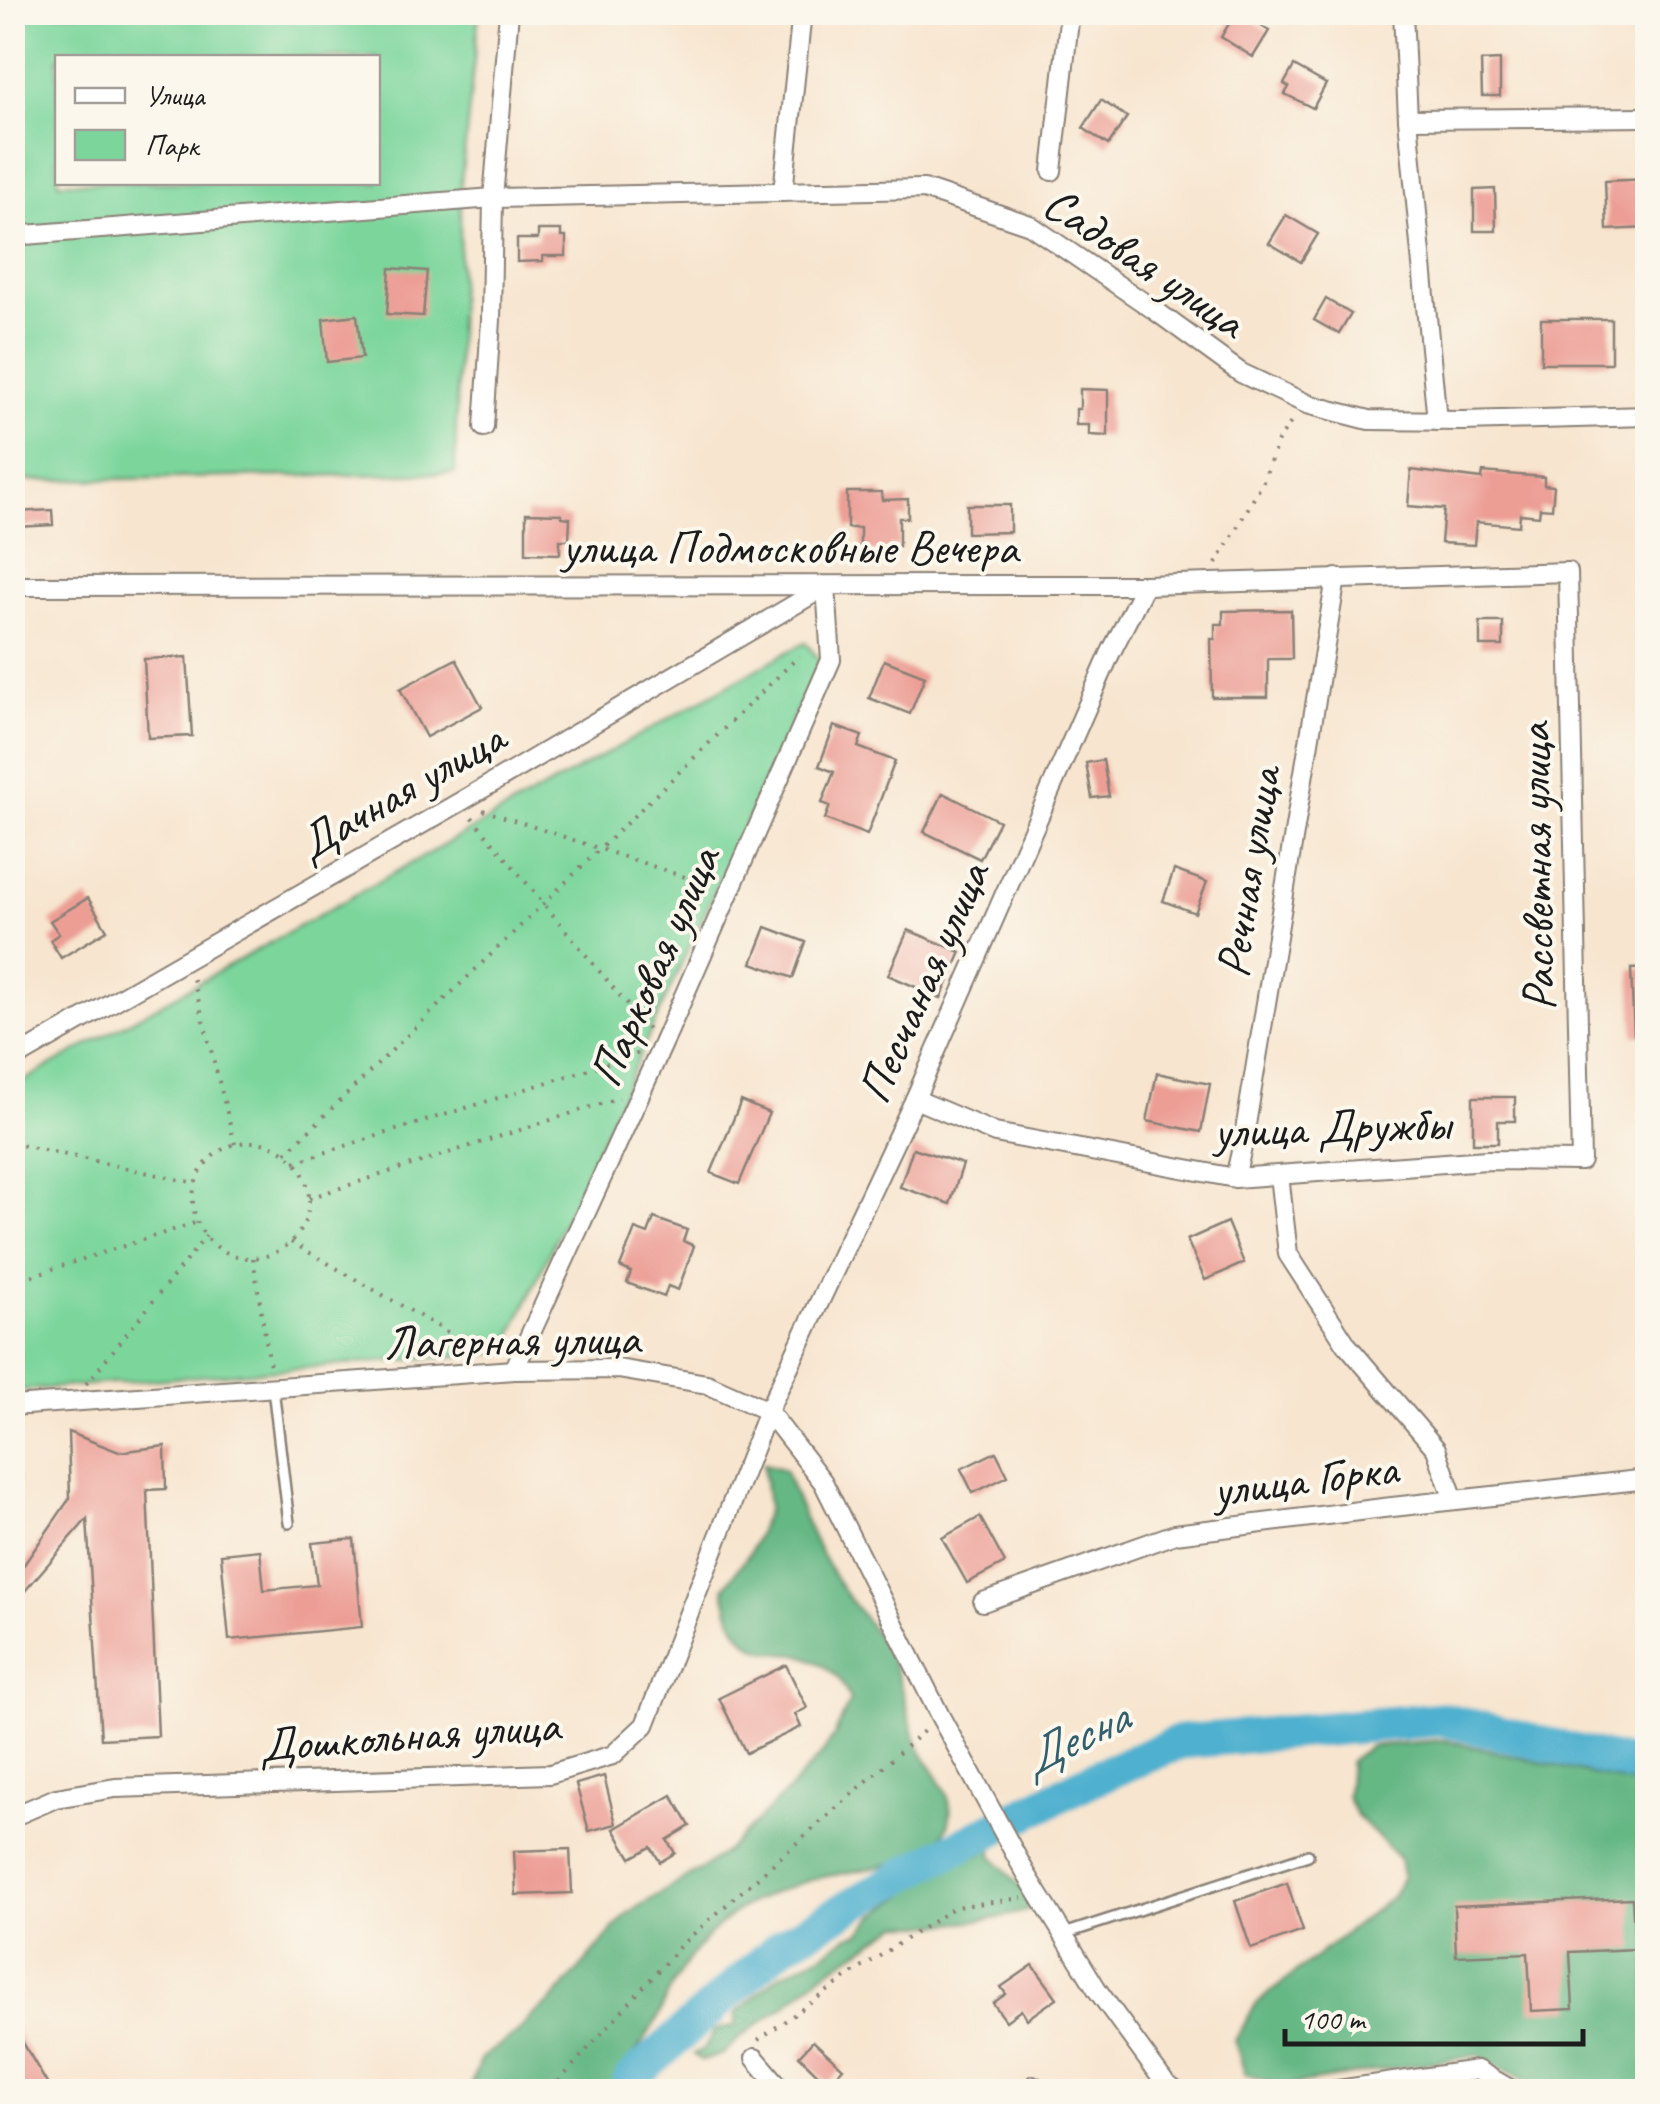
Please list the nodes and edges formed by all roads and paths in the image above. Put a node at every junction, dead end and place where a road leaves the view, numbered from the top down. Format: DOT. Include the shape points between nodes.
graph roads {
  1 [pos="509,12"];
  2 [pos="802,12"];
  3 [pos="1070,12"];
  4 [pos="1404,12"];
  5 [pos="1648,117"];
  6 [pos="1408,119"];
  7 [pos="1052,170"];
  8 [pos="783,192"];
  9 [pos="483,199"];
  10 [pos="12,236"];
  11 [pos="1308,404"];
  12 [pos="1648,416"];
  13 [pos="1438,421"];
  14 [pos="484,428"];
  15 [pos="1568,572"];
  16 [pos="1336,578"];
  17 [pos="1206,581"];
  18 [pos="1145,585"];
  19 [pos="12,586"];
  20 [pos="826,586"];
  21 [pos="799,656"];
  22 [pos="460,802"];
  23 [pos="598,850"];
  24 [pos="730,892"];
  25 [pos="542,904"];
  26 [pos="188,960"];
  27 [pos="662,1046"];
  28 [pos="12,1060"];
  29 [pos="640,1092"];
  30 [pos="914,1099"];
  31 [pos="12,1143"];
  32 [pos="236,1144"];
  33 [pos="286,1154"];
  34 [pos="295,1162"];
  35 [pos="1581,1162"];
  36 [pos="1279,1175"];
  37 [pos="1236,1178"];
  38 [pos="196,1183"];
  39 [pos="310,1198"];
  40 [pos="198,1222"];
  41 [pos="206,1236"];
  42 [pos="292,1242"];
  43 [pos="253,1258"];
  44 [pos="12,1282"];
  45 [pos="514,1370"];
  46 [pos="274,1388"];
  47 [pos="71,1402"];
  48 [pos="12,1406"];
  49 [pos="768,1411"];
  50 [pos="1648,1479"];
  51 [pos="1454,1500"];
  52 [pos="289,1523"];
  53 [pos="983,1602"];
  54 [pos="940,1716"];
  55 [pos="12,1817"];
  56 [pos="1308,1854"];
  57 [pos="1040,1894"];
  58 [pos="1064,1934"];
  59 [pos="755,2058"];
  60 [pos="1033,2081"];
  61 [pos="558,2092"];
  62 [pos="784,2092"];
  63 [pos="1053,2092"];
  64 [pos="1177,2092"];
  65 [pos="1324,2092"];
  66 [pos="1515,2092"];
  1 -- 9 [label="street"];
  2 -- 8 [label="street"];
  3 -- 7 [label="street"];
  4 -- 6 [label="street"];
  5 -- 6 [label="street"];
  6 -- 13 [label="street"];
  8 -- 9 [label="street, Садовая улица"];
  8 -- 11 [label="street, Садовая улица" via="924,189 1030,225 1240,373"];
  9 -- 10 [label="street, Садовая улица"];
  9 -- 14 [label="street" via="491,320"];
  11 -- 13 [label="street, Садовая улица" via="1368,420"];
  11 -- 17 [label="path" via="1289,422"];
  12 -- 13 [label="street, Садовая улица"];
  15 -- 16 [label="street, улица Подмосковные Вечера"];
  15 -- 35 [label="street, Рассветная улица"];
  16 -- 17 [label="street, улица Подмосковные Вечера"];
  16 -- 37 [label="street, Речная улица"];
  17 -- 18 [label="street, улица Подмосковные Вечера"];
  18 -- 20 [label="street, улица Подмосковные Вечера"];
  18 -- 30 [label="street, Песчаная улица"];
  19 -- 20 [label="street, улица Подмосковные Вечера"];
  20 -- 22 [label="street, Дачная улица"];
  20 -- 24 [label="street, Парковая улица" via="831,660"];
  21 -- 23 [label="path"];
  22 -- 23 [label="path"];
  22 -- 25 [label="path"];
  22 -- 26 [label="street, Дачная улица"];
  23 -- 24 [label="path"];
  23 -- 25 [label="path"];
  24 -- 27 [label="street, Парковая улица"];
  25 -- 27 [label="path"];
  25 -- 33 [label="path"];
  26 -- 28 [label="street, Дачная улица"];
  26 -- 32 [label="path"];
  27 -- 29 [label="street, Парковая улица"];
  27 -- 34 [label="path"];
  29 -- 39 [label="path"];
  29 -- 45 [label="street, Парковая улица"];
  30 -- 37 [label="street, улица Дружбы" via="994,1132"];
  30 -- 49 [label="street, Песчаная улица"];
  31 -- 38 [label="path"];
  32 -- 33 [label="path" via="270,1145"];
  32 -- 38 [label="path" via="218,1152"];
  33 -- 34 [label="path"];
  34 -- 39 [label="path"];
  35 -- 36 [label="street, улица Дружбы" via="1487,1160"];
  36 -- 37 [label="street, улица Дружбы"];
  36 -- 51 [label="street" via="1288,1254 1347,1345 1436,1449"];
  38 -- 40 [label="path"];
  39 -- 42 [label="path"];
  40 -- 41 [label="path"];
  40 -- 44 [label="path"];
  41 -- 43 [label="path" via="235,1256"];
  41 -- 47 [label="path"];
  42 -- 43 [label="path"];
  42 -- 45 [label="path"];
  43 -- 46 [label="path"];
  45 -- 46 [label="street, Лагерная улица"];
  45 -- 49 [label="street, Лагерная улица" via="636,1372 706,1384"];
  46 -- 47 [label="street, Лагерная улица"];
  46 -- 52 [label="lane"];
  47 -- 48 [label="street, Лагерная улица"];
  49 -- 54 [label="street, Лагерная улица" via="823,1482"];
  49 -- 55 [label="street, Дошкольная улица" via="644,1725 613,1754 550,1774 115,1788 56,1798"];
  50 -- 51 [label="street, улица Горка"];
  51 -- 53 [label="street, улица Горка" via="1175,1534"];
  54 -- 57 [label="street, Лагерная улица"];
  54 -- 61 [label="path" via="681,1945 558,2081"];
  56 -- 58 [label="lane"];
  57 -- 58 [label="street"];
  57 -- 59 [label="path" via="955,1907 754,2043"];
  58 -- 64 [label="street" via="1098,1991"];
  59 -- 62 [label="street"];
  60 -- 63 [label="lane"];
  65 -- 66 [label="street" via="1477,2070"];
}
